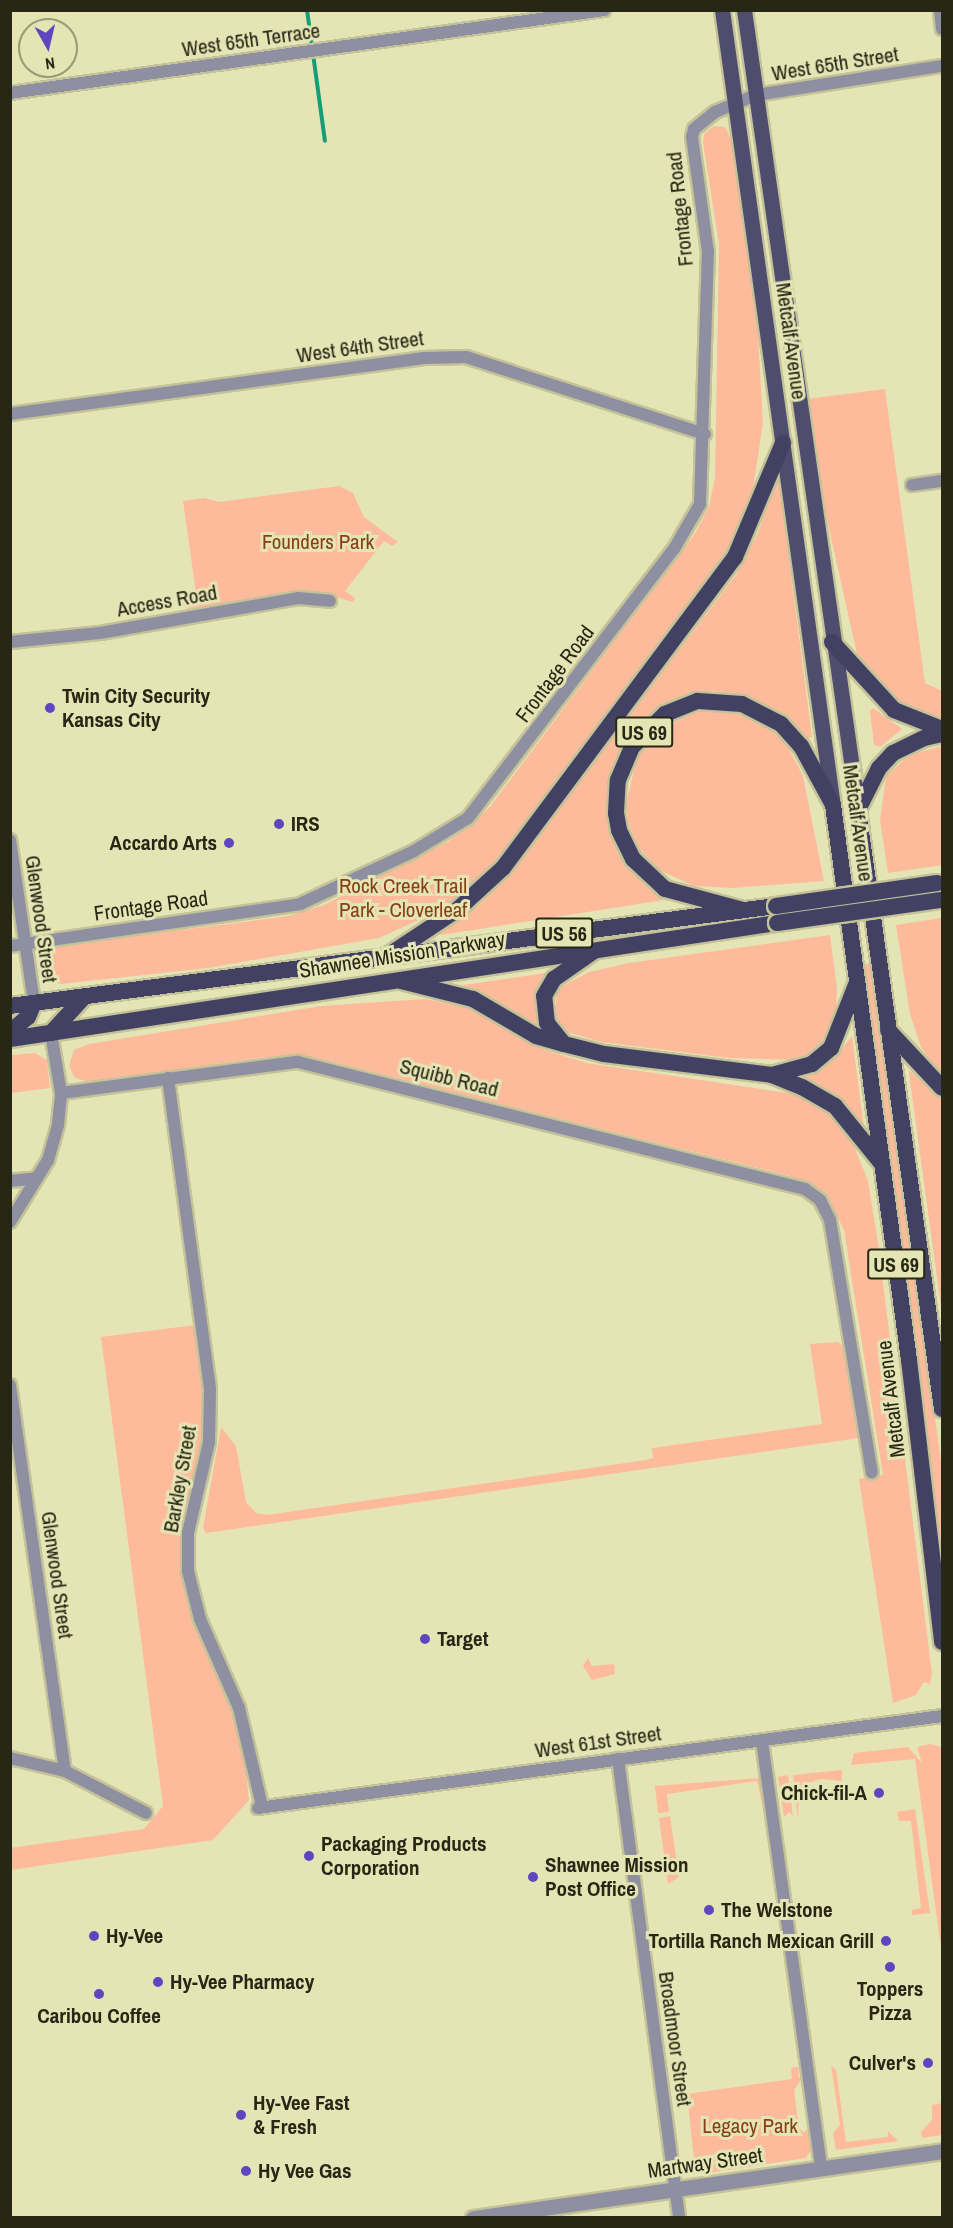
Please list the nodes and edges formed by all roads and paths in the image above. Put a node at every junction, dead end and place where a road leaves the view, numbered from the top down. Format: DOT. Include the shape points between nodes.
graph roads {
  1 [pos="604,10"];
  2 [pos="722,10"];
  3 [pos="744,10"];
  4 [pos="940,10"];
  5 [pos="942,29"];
  6 [pos="942,66"];
  7 [pos="10,93"];
  8 [pos="756,95"];
  9 [pos="735,105"];
  10 [pos="10,414"];
  11 [pos="705,434"];
  12 [pos="783,443"];
  13 [pos="942,481"];
  14 [pos="912,485"];
  15 [pos="330,601"];
  16 [pos="10,642"];
  17 [pos="832,642"];
  18 [pos="942,729"];
  19 [pos="942,734"];
  20 [pos="833,805"];
  21 [pos="858,810"];
  22 [pos="10,840"];
  23 [pos="940,883"];
  24 [pos="942,900"];
  25 [pos="742,910"];
  26 [pos="24,944"];
  27 [pos="10,946"];
  28 [pos="597,949"];
  29 [pos="386,957"];
  30 [pos="390,979"];
  31 [pos="857,981"];
  32 [pos="85,996"];
  33 [pos="34,1003"];
  34 [pos="10,1006"];
  35 [pos="888,1030"];
  36 [pos="10,1032"];
  37 [pos="51,1033"];
  38 [pos="10,1039"];
  39 [pos="564,1044"];
  40 [pos="772,1075"];
  41 [pos="168,1078"];
  42 [pos="942,1088"];
  43 [pos="61,1093"];
  44 [pos="882,1164"];
  45 [pos="37,1178"];
  46 [pos="10,1181"];
  47 [pos="10,1222"];
  48 [pos="942,1353"];
  49 [pos="937,1372"];
  50 [pos="10,1385"];
  51 [pos="942,1409"];
  52 [pos="872,1473"];
  53 [pos="942,1642"];
  54 [pos="942,1716"];
  55 [pos="762,1741"];
  56 [pos="10,1758"];
  57 [pos="618,1759"];
  58 [pos="65,1771"];
  59 [pos="260,1807"];
  60 [pos="146,1814"];
  61 [pos="942,2151"];
  62 [pos="821,2168"];
  63 [pos="675,2189"];
  64 [pos="473,2217"];
  65 [pos="679,2217"];
  1 -- 7 [label="street, West 65th Terrace"];
  2 -- 9 [label="main road, Metcalf Avenue"];
  3 -- 8 [label="main road, Metcalf Avenue"];
  4 -- 5 [label="street"];
  6 -- 8 [label="street, West 65th Street"];
  8 -- 9 [label="street, West 65th Street"];
  8 -- 17 [label="main road, Metcalf Avenue"];
  9 -- 11 [label="street, Frontage Road" via="701,121 692,137 708,252"];
  9 -- 12 [label="main road, Metcalf Avenue"];
  10 -- 11 [label="street, West 64th Street" via="424,358 466,357"];
  11 -- 26 [label="street, Frontage Road" via="700,504 692,522 468,818 414,851 300,904"];
  12 -- 20 [label="main road, Metcalf Avenue"];
  12 -- 29 [label="highway" via="735,557 503,868 457,910"];
  13 -- 14 [label="street"];
  15 -- 16 [label="street, Access Road" via="298,598 100,633"];
  17 -- 18 [label="highway" via="894,710"];
  17 -- 21 [label="main road, Metcalf Avenue"];
  19 -- 21 [label="highway" via="893,753 879,768"];
  20 -- 25 [label="highway, US 69" via="793,736 769,715 742,704 714,700 682,706 640,736 624,762 616,796 615,813 624,843 647,876 664,889"];
  20 -- 31 [label="highway, Metcalf Avenue / US 69"];
  21 -- 35 [label="highway, Metcalf Avenue"];
  22 -- 26 [label="street, Glenwood Street"];
  23 -- 25 [label="highway, Shawnee Mission Parkway / US 56, bridge"];
  24 -- 28 [label="highway, Shawnee Mission Parkway / US 56, bridge"];
  25 -- 29 [label="highway, Shawnee Mission Parkway / US 56"];
  26 -- 27 [label="street, Frontage Road"];
  26 -- 33 [label="street, Glenwood Street"];
  28 -- 30 [label="highway, Shawnee Mission Parkway / US 56"];
  28 -- 39 [label="highway" via="554,979 544,996 547,1023"];
  29 -- 32 [label="highway, Shawnee Mission Parkway / US 56"];
  30 -- 37 [label="highway, Shawnee Mission Parkway / US 56"];
  30 -- 39 [label="highway" via="473,999 524,1030"];
  31 -- 40 [label="highway" via="831,1048 812,1064"];
  31 -- 44 [label="highway, Metcalf Avenue / US 69"];
  32 -- 33 [label="highway, Shawnee Mission Parkway / US 56"];
  32 -- 37 [label="highway"];
  33 -- 34 [label="highway, Shawnee Mission Parkway / US 56"];
  33 -- 36 [label="highway" via="27,1017"];
  35 -- 42 [label="highway"];
  35 -- 49 [label="highway, Metcalf Avenue"];
  37 -- 38 [label="highway, Shawnee Mission Parkway / US 56"];
  37 -- 43 [label="street"];
  39 -- 40 [label="highway" via="604,1054"];
  40 -- 44 [label="highway" via="835,1106"];
  41 -- 43 [label="street, Squibb Road"];
  41 -- 52 [label="street, Squibb Road" via="284,1062 304,1063 800,1187 826,1210"];
  41 -- 59 [label="street, Barkley Street" via="210,1389 209,1442 188,1533 188,1571 200,1619 240,1708"];
  43 -- 45 [label="street" via="54,1141"];
  44 -- 53 [label="highway, Metcalf Avenue / US 69"];
  45 -- 46 [label="street"];
  45 -- 47 [label="street"];
  48 -- 49 [label="highway"];
  49 -- 51 [label="highway, Metcalf Avenue"];
  50 -- 58 [label="street, Glenwood Street"];
  54 -- 55 [label="street, West 61st Street"];
  55 -- 57 [label="street, West 61st Street"];
  55 -- 62 [label="street"];
  56 -- 58 [label="street"];
  57 -- 59 [label="street, West 61st Street"];
  57 -- 63 [label="street, Broadmoor Street"];
  58 -- 60 [label="street"];
  61 -- 62 [label="street, Martway Street"];
  62 -- 63 [label="street, Martway Street"];
  63 -- 64 [label="street, Martway Street"];
  63 -- 65 [label="street, Broadmoor Street"];
}
